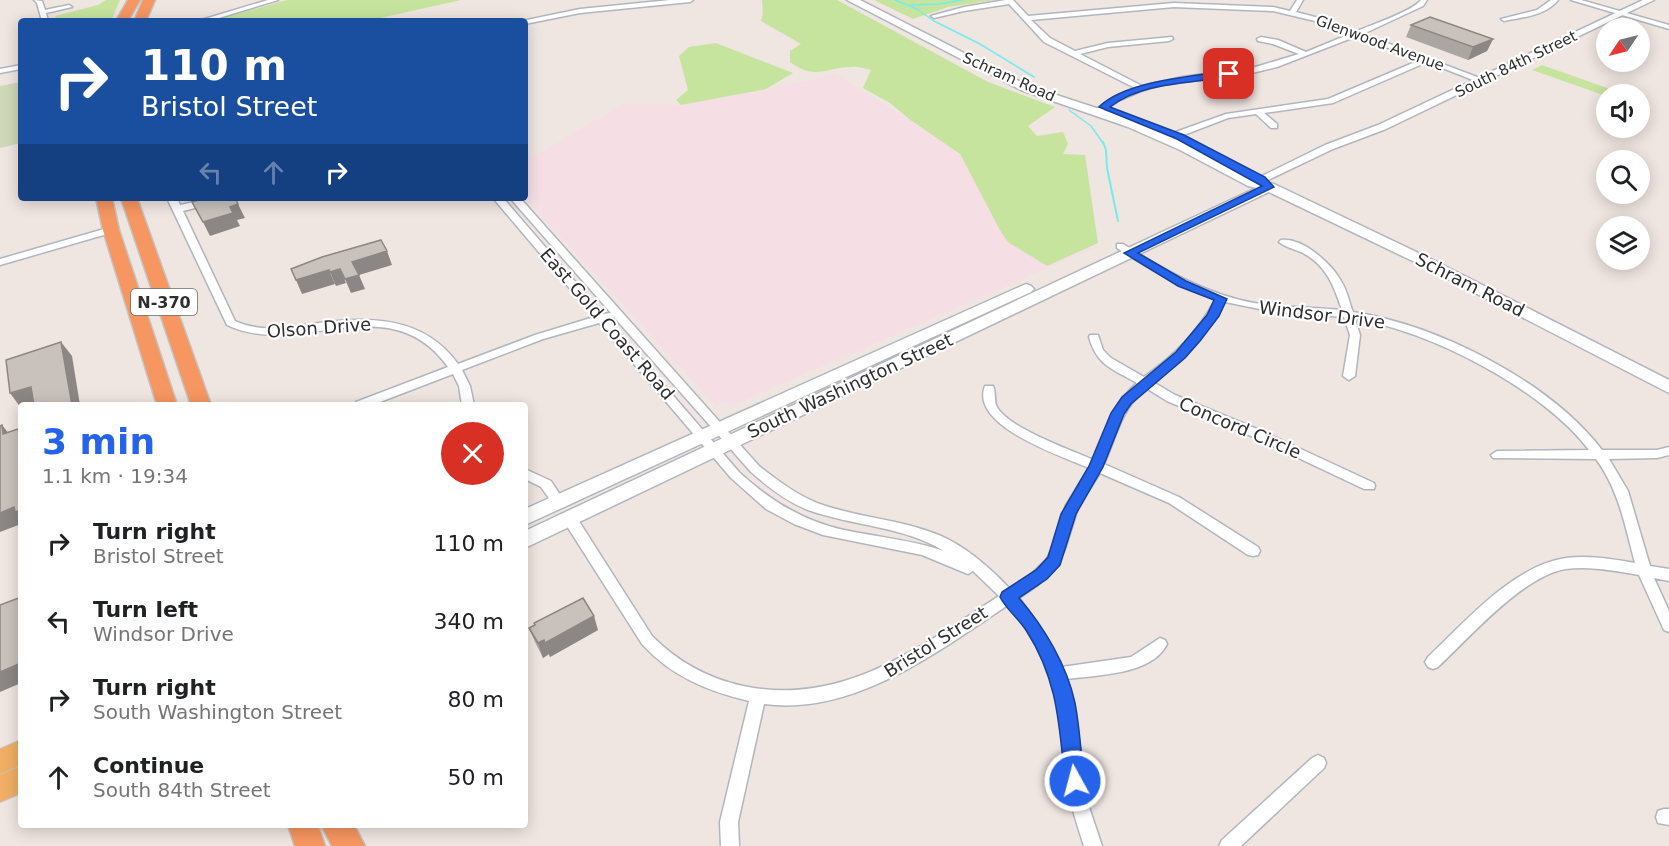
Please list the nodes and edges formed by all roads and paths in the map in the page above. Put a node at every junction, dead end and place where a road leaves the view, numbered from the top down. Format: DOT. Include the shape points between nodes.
graph roads {
  1 [pos="37,0"];
  2 [pos="134,0"];
  3 [pos="150,0"];
  4 [pos="275,0"];
  5 [pos="690,0"];
  6 [pos="852,0"];
  7 [pos="865,0"];
  8 [pos="1300,0"];
  9 [pos="1424,0"];
  10 [pos="1556,0"];
  11 [pos="1574,0"];
  12 [pos="1650,0"];
  13 [pos="1010,1"];
  14 [pos="69,7"];
  15 [pos="43,12"];
  16 [pos="1293,12"];
  17 [pos="1622,13"];
  18 [pos="934,16"];
  19 [pos="44,18"];
  20 [pos="124,18"];
  21 [pos="141,18"];
  22 [pos="212,18"];
  23 [pos="1025,18"];
  24 [pos="1504,19"];
  25 [pos="528,21"];
  26 [pos="1669,27"];
  27 [pos="1356,34"];
  28 [pos="1169,39"];
  29 [pos="1261,39"];
  30 [pos="1072,54"];
  31 [pos="1305,54"];
  32 [pos="1426,60"];
  33 [pos="18,68"];
  34 [pos="0,71"];
  35 [pos="1481,80"];
  36 [pos="1143,88"];
  37 [pos="1101,110"];
  38 [pos="1258,112"];
  39 [pos="1274,126"];
  40 [pos="1176,135"];
  41 [pos="1261,183"];
  42 [pos="105,201"];
  43 [pos="130,201"];
  44 [pos="212,201"];
  45 [pos="501,201"];
  46 [pos="518,201"];
  47 [pos="175,203"];
  48 [pos="1170,229"];
  49 [pos="111,230"];
  50 [pos="1284,242"];
  51 [pos="1125,249"];
  52 [pos="0,262"];
  53 [pos="1221,299"];
  54 [pos="616,311"];
  55 [pos="1350,315"];
  56 [pos="601,317"];
  57 [pos="1094,337"];
  58 [pos="455,369"];
  59 [pos="1348,376"];
  60 [pos="1144,384"];
  61 [pos="1669,387"];
  62 [pos="989,389"];
  63 [pos="166,402"];
  64 [pos="200,402"];
  65 [pos="368,402"];
  66 [pos="468,402"];
  67 [pos="720,429"];
  68 [pos="703,437"];
  69 [pos="732,443"];
  70 [pos="715,451"];
  71 [pos="1669,451"];
  72 [pos="1598,453"];
  73 [pos="1497,455"];
  74 [pos="655,459"];
  75 [pos="1096,467"];
  76 [pos="528,475"];
  77 [pos="1369,486"];
  78 [pos="558,501"];
  79 [pos="528,516"];
  80 [pos="570,519"];
  81 [pos="528,524"];
  82 [pos="528,539"];
  83 [pos="1252,551"];
  84 [pos="1645,571"];
  85 [pos="1669,575"];
  86 [pos="1008,597"];
  87 [pos="1669,626"];
  88 [pos="1160,644"];
  89 [pos="1433,662"];
  90 [pos="1058,674"];
  91 [pos="757,699"];
  92 [pos="18,753"];
  93 [pos="0,762"];
  94 [pos="1318,764"];
  95 [pos="18,780"];
  96 [pos="0,789"];
  97 [pos="304,828"];
  98 [pos="338,828"];
  99 [pos="353,828"];
  100 [pos="310,846"];
  101 [pos="350,846"];
  102 [pos="360,846"];
  103 [pos="730,846"];
  104 [pos="1093,846"];
  105 [pos="1228,846"];
  1 -- 15 [label="street"];
  2 -- 20 [label="highway"];
  3 -- 21 [label="highway"];
  4 -- 22 [label="street"];
  5 -- 25 [label="street" via="560,14"];
  6 -- 37 [label="main road, Schram Road" via="1008,80"];
  7 -- 37 [label="main road, Schram Road" via="1025,81"];
  8 -- 16 [label="street"];
  9 -- 27 [label="street" via="1413,10"];
  10 -- 24 [label="street" via="1542,10"];
  11 -- 17 [label="street"];
  12 -- 17 [label="street, South 84th Street"];
  13 -- 18 [label="street"];
  13 -- 23 [label="street"];
  14 -- 15 [label="street"];
  15 -- 19 [label="street"];
  16 -- 23 [label="street, Glenwood Avenue" via="1174,5"];
  16 -- 27 [label="street, Glenwood Avenue"];
  17 -- 26 [label="street"];
  17 -- 35 [label="street, South 84th Street"];
  23 -- 30 [label="street" via="1047,40"];
  27 -- 31 [label="street"];
  27 -- 32 [label="street, Glenwood Avenue"];
  28 -- 30 [label="street" via="1108,45"];
  29 -- 31 [label="street"];
  30 -- 36 [label="street"];
  31 -- 36 [label="street" via="1259,69 1183,78"];
  32 -- 35 [label="street, Glenwood Avenue"];
  32 -- 38 [label="street" via="1330,101"];
  33 -- 34 [label="street"];
  35 -- 41 [label="street, South 84th Street" via="1382,127 1338,154"];
  36 -- 37 [label="street" via="1115,99"];
  37 -- 40 [label="main road, Schram Road"];
  37 -- 41 [label="main road, Schram Road"];
  38 -- 39 [label="street"];
  38 -- 40 [label="street" via="1218,118"];
  40 -- 41 [label="main road, Schram Road"];
  41 -- 48 [label="main road, South 84th Street"];
  41 -- 61 [label="main road, Schram Road" via="1426,262"];
  42 -- 49 [label="highway, N-370"];
  43 -- 64 [label="highway, N-370"];
  44 -- 47 [label="street" via="187,208"];
  45 -- 56 [label="street, East Gold Coast Road"];
  46 -- 54 [label="street, East Gold Coast Road"];
  47 -- 58 [label="street, Olson Drive" via="228,319 240,328 266,333 364,323 403,328 435,344"];
  48 -- 51 [label="main road, South Washington Street"];
  49 -- 52 [label="street"];
  49 -- 63 [label="highway, N-370"];
  50 -- 55 [label="street" via="1307,251 1330,272"];
  51 -- 53 [label="street, Windsor Drive" via="1182,284"];
  51 -- 67 [label="main road, South Washington Street"];
  51 -- 69 [label="main road, South Washington Street"];
  53 -- 55 [label="street, Windsor Drive" via="1274,309"];
  53 -- 60 [label="street, Bristol Street" via="1196,339"];
  54 -- 56 [label="street"];
  54 -- 67 [label="street, East Gold Coast Road"];
  55 -- 59 [label="street" via="1355,335"];
  55 -- 72 [label="street, Windsor Drive" via="1424,334 1492,367 1555,409"];
  56 -- 58 [label="street"];
  56 -- 68 [label="street, East Gold Coast Road"];
  57 -- 60 [label="street, Concord Circle" via="1098,351 1107,361"];
  58 -- 65 [label="street"];
  58 -- 66 [label="street, Olson Drive" via="467,388"];
  60 -- 75 [label="street, Bristol Street" via="1118,413"];
  60 -- 77 [label="street, Concord Circle"];
  62 -- 75 [label="street" via="990,405 1000,418 1025,435"];
  67 -- 68 [label="main road, South Washington Street"];
  67 -- 69 [label="street, East Gold Coast Road"];
  68 -- 70 [label="street, East Gold Coast Road"];
  68 -- 74 [label="main road, South Washington Street"];
  69 -- 70 [label="main road, South Washington Street"];
  69 -- 86 [label="street, East Gold Coast Road" via="767,480 792,498 839,516 901,527 937,541 993,579"];
  70 -- 80 [label="main road, South Washington Street"];
  70 -- 86 [label="street, East Gold Coast Road" via="744,485 779,511 822,530 896,542 938,554 969,569"];
  71 -- 72 [label="street"];
  72 -- 73 [label="street"];
  72 -- 84 [label="street, Windsor Drive" via="1627,502"];
  74 -- 78 [label="main road, South Washington Street"];
  74 -- 80 [label="main road" via="648,467 578,501 572,507"];
  75 -- 83 [label="street" via="1174,500"];
  75 -- 86 [label="street, Bristol Street" via="1068,514 1055,560 1042,575"];
  76 -- 78 [label="street" via="546,484"];
  78 -- 79 [label="main road, South Washington Street"];
  78 -- 81 [label="main road" via="552,512"];
  80 -- 82 [label="main road, South Washington Street"];
  80 -- 91 [label="street, Bristol Street" via="656,650 686,673"];
  84 -- 85 [label="street"];
  84 -- 87 [label="street, Windsor Drive"];
  84 -- 89 [label="street" via="1590,563 1562,564 1540,572 1517,585"];
  86 -- 90 [label="street" via="1031,624"];
  86 -- 91 [label="street, Bristol Street" via="899,667 868,682 825,695"];
  88 -- 90 [label="street" via="1133,663"];
  90 -- 104 [label="street" via="1066,702 1077,794"];
  91 -- 103 [label="street" via="729,822"];
  92 -- 93 [label="main road"];
  94 -- 105 [label="street"];
  95 -- 96 [label="main road"];
  97 -- 100 [label="highway"];
  98 -- 101 [label="highway"];
  99 -- 102 [label="highway"];
}
